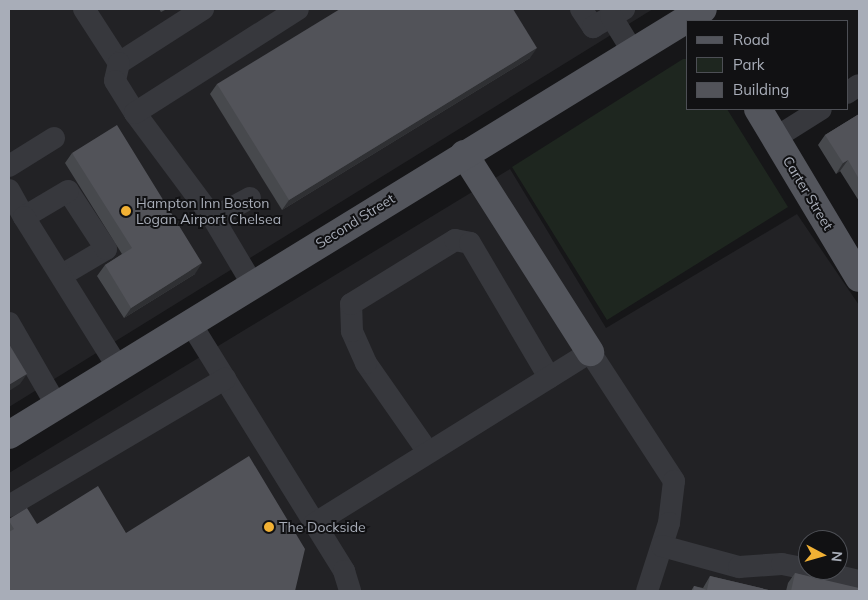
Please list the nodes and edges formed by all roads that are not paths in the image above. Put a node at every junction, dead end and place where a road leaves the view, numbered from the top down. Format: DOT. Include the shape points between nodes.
graph roads {
  1 [pos="84,9"];
  2 [pos="203,9"];
  3 [pos="298,9"];
  4 [pos="581,9"];
  5 [pos="618,13"];
  6 [pos="703,14"];
  7 [pos="692,20"];
  8 [pos="686,23"];
  9 [pos="633,52"];
  10 [pos="119,62"];
  11 [pos="859,85"];
  12 [pos="848,91"];
  13 [pos="759,110"];
  14 [pos="819,110"];
  15 [pos="135,113"];
  16 [pos="54,138"];
  17 [pos="774,138"];
  18 [pos="464,154"];
  19 [pos="9,166"];
  20 [pos="9,190"];
  21 [pos="250,198"];
  22 [pos="24,217"];
  23 [pos="213,218"];
  24 [pos="62,275"];
  25 [pos="859,278"];
  26 [pos="253,285"];
  27 [pos="9,323"];
  28 [pos="190,324"];
  29 [pos="590,352"];
  30 [pos="119,369"];
  31 [pos="548,377"];
  32 [pos="225,379"];
  33 [pos="57,406"];
  34 [pos="9,435"];
  35 [pos="428,452"];
  36 [pos="9,506"];
  37 [pos="314,524"];
  38 [pos="662,546"];
  39 [pos="798,567"];
  40 [pos="350,591"];
  41 [pos="647,591"];
  1 -- 10 [label="lane"];
  2 -- 10 [label="lane"];
  3 -- 15 [label="lane"];
  4 -- 5 [label="lane" via="593,27"];
  5 -- 9 [label="lane"];
  6 -- 7 [label="main road, Second Street"];
  8 -- 9 [label="main road, Second Street"];
  9 -- 18 [label="main road, Second Street"];
  10 -- 15 [label="lane" via="115,81"];
  11 -- 12 [label="lane"];
  13 -- 17 [label="main road, Carter Street"];
  14 -- 17 [label="lane"];
  15 -- 23 [label="lane"];
  16 -- 19 [label="lane"];
  17 -- 25 [label="main road, Carter Street"];
  18 -- 26 [label="main road, Second Street"];
  18 -- 29 [label="main road"];
  20 -- 22 [label="lane"];
  21 -- 23 [label="lane"];
  22 -- 24 [label="lane"];
  22 -- 24 [label="lane" via="68,191 106,249"];
  23 -- 26 [label="lane"];
  24 -- 30 [label="lane"];
  26 -- 28 [label="main road, Second Street"];
  27 -- 33 [label="lane"];
  28 -- 30 [label="main road, Second Street"];
  28 -- 32 [label="lane"];
  29 -- 31 [label="lane"];
  29 -- 38 [label="lane" via="674,481 669,523"];
  30 -- 33 [label="main road, Second Street"];
  31 -- 35 [label="lane"];
  31 -- 35 [label="lane" via="470,243 456,240 351,304 352,331 366,363"];
  32 -- 36 [label="lane"];
  32 -- 37 [label="lane"];
  33 -- 34 [label="main road, Second Street"];
  35 -- 37 [label="lane"];
  37 -- 40 [label="lane" via="344,571"];
  38 -- 39 [label="lane" via="739,567 782,564"];
  38 -- 41 [label="lane"];
}
